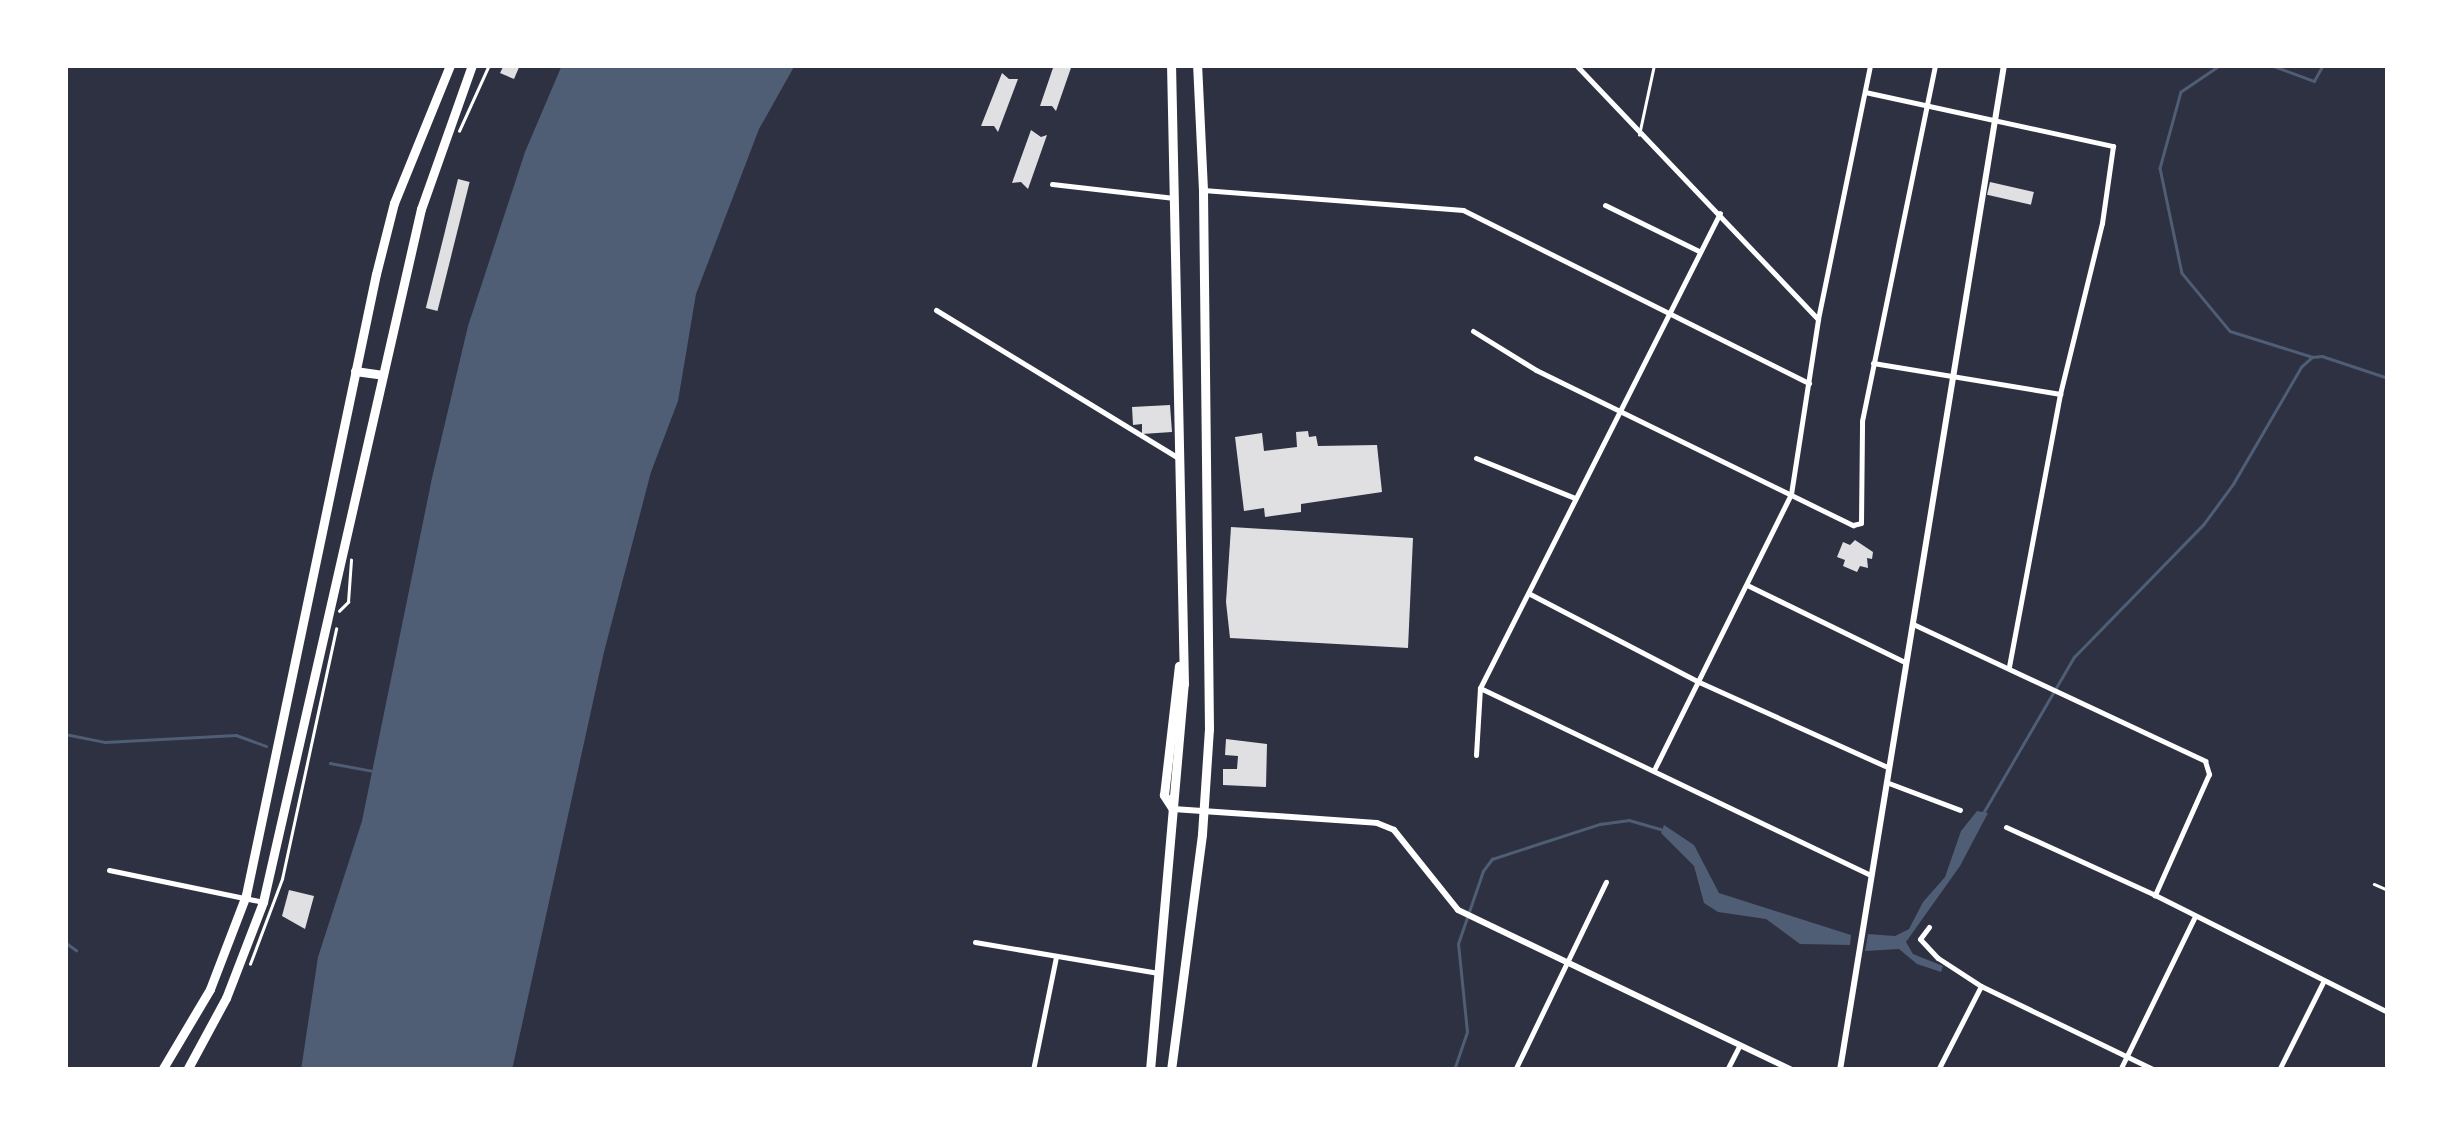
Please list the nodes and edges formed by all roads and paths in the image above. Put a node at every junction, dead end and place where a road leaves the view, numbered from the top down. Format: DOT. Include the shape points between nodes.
graph roads {
  1 [pos="450,65"];
  2 [pos="472,65"];
  3 [pos="490,65"];
  4 [pos="1171,65"];
  5 [pos="1196,65"];
  6 [pos="1576,65"];
  7 [pos="1654,65"];
  8 [pos="1870,65"];
  9 [pos="1936,65"];
  10 [pos="2004,65"];
  11 [pos="1865,92"];
  12 [pos="1927,105"];
  13 [pos="1995,120"];
  14 [pos="1639,135"];
  15 [pos="456,137"];
  16 [pos="1052,184"];
  17 [pos="1203,190"];
  18 [pos="1176,198"];
  19 [pos="1605,205"];
  20 [pos="1720,212"];
  21 [pos="1699,250"];
  22 [pos="936,310"];
  23 [pos="1666,314"];
  24 [pos="1818,319"];
  25 [pos="1473,331"];
  26 [pos="1873,363"];
  27 [pos="355,371"];
  28 [pos="382,374"];
  29 [pos="1953,376"];
  30 [pos="1808,383"];
  31 [pos="2060,394"];
  32 [pos="1621,408"];
  33 [pos="1476,458"];
  34 [pos="1182,460"];
  35 [pos="1791,494"];
  36 [pos="1575,498"];
  37 [pos="351,561"];
  38 [pos="1747,585"];
  39 [pos="1530,594"];
  40 [pos="339,611"];
  41 [pos="1913,624"];
  42 [pos="336,630"];
  43 [pos="1905,662"];
  44 [pos="2009,666"];
  45 [pos="1700,682"];
  46 [pos="1480,688"];
  47 [pos="1476,755"];
  48 [pos="1887,766"];
  49 [pos="1654,770"];
  50 [pos="1886,782"];
  51 [pos="1173,809"];
  52 [pos="1960,810"];
  53 [pos="1203,812"];
  54 [pos="2006,827"];
  55 [pos="109,870"];
  56 [pos="1870,876"];
  57 [pos="1606,882"];
  58 [pos="2374,884"];
  59 [pos="2388,890"];
  60 [pos="2154,895"];
  61 [pos="246,896"];
  62 [pos="263,902"];
  63 [pos="2194,918"];
  64 [pos="1929,927"];
  65 [pos="975,942"];
  66 [pos="1056,957"];
  67 [pos="1565,961"];
  68 [pos="1158,973"];
  69 [pos="243,974"];
  70 [pos="2323,982"];
  71 [pos="1981,986"];
  72 [pos="2388,1012"];
  73 [pos="1740,1046"];
  74 [pos="2126,1057"];
  75 [pos="1516,1068"];
  76 [pos="162,1070"];
  77 [pos="187,1070"];
  78 [pos="1033,1070"];
  79 [pos="1150,1070"];
  80 [pos="1171,1070"];
  81 [pos="1528,1070"];
  82 [pos="1727,1070"];
  83 [pos="1792,1070"];
  84 [pos="1840,1070"];
  85 [pos="1938,1070"];
  86 [pos="2120,1070"];
  87 [pos="2155,1070"];
  88 [pos="2279,1070"];
  1 -- 27 [label="main road" via="394,204"];
  2 -- 28 [label="main road" via="421,208"];
  3 -- 15 [label="path"];
  4 -- 18 [label="main road"];
  5 -- 17 [label="main road"];
  6 -- 14 [label="street"];
  7 -- 14 [label="lane"];
  8 -- 11 [label="street"];
  9 -- 12 [label="street"];
  10 -- 13 [label="street"];
  11 -- 12 [label="street"];
  11 -- 24 [label="street"];
  12 -- 13 [label="street"];
  12 -- 26 [label="street"];
  13 -- 29 [label="street"];
  13 -- 31 [label="street" via="2113,146 2102,223"];
  14 -- 20 [label="street"];
  16 -- 18 [label="street"];
  17 -- 23 [label="street" via="1464,210"];
  17 -- 53 [label="main road" via="1209,729"];
  18 -- 34 [label="main road"];
  19 -- 21 [label="street"];
  20 -- 21 [label="street"];
  20 -- 24 [label="street"];
  21 -- 23 [label="street"];
  22 -- 34 [label="street"];
  23 -- 30 [label="street"];
  23 -- 32 [label="street"];
  24 -- 30 [label="street"];
  25 -- 32 [label="street" via="1536,370"];
  26 -- 29 [label="street"];
  26 -- 35 [label="street" via="1859,458 1862,521 1854,525"];
  27 -- 28 [label="main road"];
  27 -- 61 [label="main road"];
  28 -- 62 [label="main road"];
  29 -- 31 [label="street"];
  29 -- 41 [label="street"];
  30 -- 35 [label="street"];
  31 -- 44 [label="street"];
  32 -- 35 [label="street"];
  32 -- 36 [label="street"];
  33 -- 36 [label="street"];
  34 -- 51 [label="main road" via="1183,644 1164,795"];
  35 -- 38 [label="street"];
  36 -- 39 [label="street"];
  37 -- 40 [label="path" via="348,602"];
  38 -- 43 [label="street"];
  38 -- 45 [label="street"];
  39 -- 45 [label="street"];
  39 -- 46 [label="street"];
  41 -- 43 [label="street"];
  41 -- 44 [label="street"];
  42 -- 69 [label="path" via="282,879 258,952"];
  43 -- 48 [label="street"];
  44 -- 60 [label="street" via="2208,766"];
  45 -- 48 [label="street"];
  45 -- 49 [label="street"];
  46 -- 47 [label="street"];
  46 -- 49 [label="street"];
  48 -- 50 [label="street"];
  49 -- 56 [label="street"];
  50 -- 52 [label="street"];
  50 -- 56 [label="street"];
  51 -- 53 [label="street"];
  51 -- 68 [label="main road"];
  53 -- 67 [label="street" via="1377,823 1404,839 1458,910"];
  53 -- 80 [label="main road"];
  54 -- 60 [label="street"];
  55 -- 61 [label="street"];
  56 -- 84 [label="street"];
  57 -- 67 [label="street"];
  58 -- 59 [label="lane"];
  60 -- 63 [label="street"];
  61 -- 62 [label="street"];
  61 -- 76 [label="main road" via="210,989"];
  62 -- 77 [label="main road" via="226,998"];
  63 -- 70 [label="street"];
  63 -- 74 [label="street"];
  64 -- 71 [label="street" via="1920,939"];
  65 -- 66 [label="street"];
  66 -- 68 [label="street"];
  66 -- 78 [label="street"];
  67 -- 73 [label="street"];
  67 -- 75 [label="street"];
  68 -- 79 [label="main road"];
  70 -- 72 [label="street"];
  70 -- 88 [label="street"];
  71 -- 74 [label="street"];
  71 -- 85 [label="street"];
  73 -- 82 [label="street"];
  73 -- 83 [label="street"];
  74 -- 86 [label="street"];
  74 -- 87 [label="street"];
  75 -- 81 [label="street"];
}
